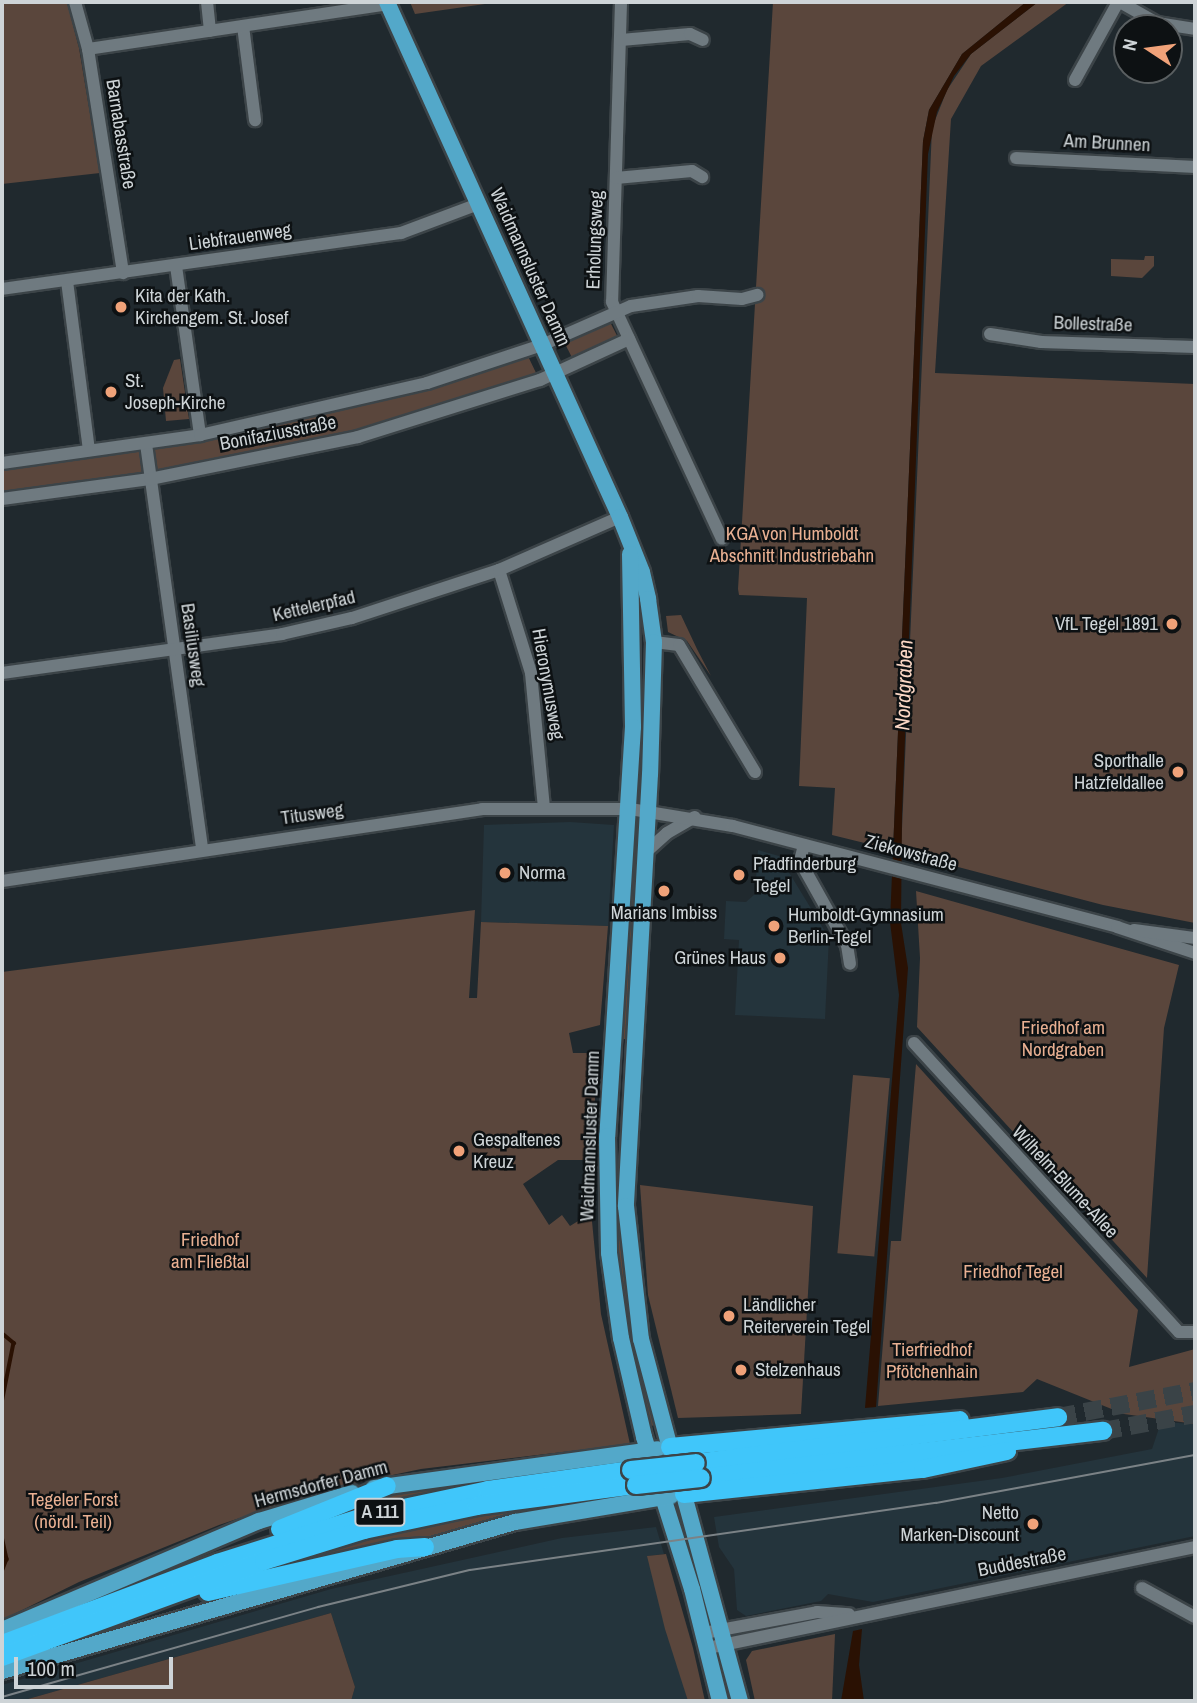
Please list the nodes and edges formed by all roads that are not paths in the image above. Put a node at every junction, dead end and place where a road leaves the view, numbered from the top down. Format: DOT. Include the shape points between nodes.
graph roads {
  1 [pos="75,2"];
  2 [pos="207,2"];
  3 [pos="621,2"];
  4 [pos="1119,2"];
  5 [pos="387,3"];
  6 [pos="243,26"];
  7 [pos="1195,29"];
  8 [pos="210,31"];
  9 [pos="621,40"];
  10 [pos="703,40"];
  11 [pos="88,49"];
  12 [pos="1074,80"];
  13 [pos="255,120"];
  14 [pos="1016,158"];
  15 [pos="1195,167"];
  16 [pos="702,177"];
  17 [pos="616,178"];
  18 [pos="478,204"];
  19 [pos="176,266"];
  20 [pos="123,273"];
  21 [pos="67,281"];
  22 [pos="2,289"];
  23 [pos="757,295"];
  24 [pos="615,312"];
  25 [pos="990,334"];
  26 [pos="629,339"];
  27 [pos="542,345"];
  28 [pos="1195,347"];
  29 [pos="554,373"];
  30 [pos="200,435"];
  31 [pos="146,444"];
  32 [pos="89,450"];
  33 [pos="2,463"];
  34 [pos="150,479"];
  35 [pos="2,499"];
  36 [pos="620,517"];
  37 [pos="722,539"];
  38 [pos="630,551"];
  39 [pos="499,570"];
  40 [pos="635,642"];
  41 [pos="653,642"];
  42 [pos="174,649"];
  43 [pos="2,673"];
  44 [pos="755,772"];
  45 [pos="544,807"];
  46 [pos="630,809"];
  47 [pos="648,810"];
  48 [pos="695,817"];
  49 [pos="804,845"];
  50 [pos="202,850"];
  51 [pos="646,852"];
  52 [pos="2,881"];
  53 [pos="1116,928"];
  54 [pos="1195,938"];
  55 [pos="1195,953"];
  56 [pos="850,964"];
  57 [pos="914,1043"];
  58 [pos="1195,1332"];
  59 [pos="1030,1421"];
  60 [pos="1059,1426"];
  61 [pos="1103,1431"];
  62 [pos="670,1447"];
  63 [pos="647,1451"];
  64 [pos="699,1471"];
  65 [pos="634,1478"];
  66 [pos="387,1486"];
  67 [pos="684,1494"];
  68 [pos="661,1497"];
  69 [pos="425,1547"];
  70 [pos="1195,1547"];
  71 [pos="1142,1588"];
  72 [pos="139,1593"];
  73 [pos="1195,1617"];
  74 [pos="2,1630"];
  75 [pos="725,1637"];
  76 [pos="706,1641"];
  77 [pos="2,1644"];
  78 [pos="38,1645"];
  79 [pos="2,1657"];
  80 [pos="2,1671"];
  81 [pos="720,1701"];
  82 [pos="740,1701"];
  1 -- 11 [label="street, Barnabasstraße"];
  2 -- 8 [label="street"];
  3 -- 9 [label="street, Erholungsweg"];
  4 -- 7 [label="street" via="1157,23"];
  4 -- 12 [label="street"];
  5 -- 6 [label="street"];
  5 -- 18 [label="main road, Waidmannsluster Damm"];
  6 -- 8 [label="street"];
  6 -- 13 [label="street"];
  8 -- 11 [label="street"];
  9 -- 10 [label="street" via="690,34"];
  9 -- 17 [label="street, Erholungsweg"];
  11 -- 20 [label="street, Barnabasstraße"];
  14 -- 15 [label="street, Am Brunnen"];
  16 -- 17 [label="street" via="692,171"];
  17 -- 24 [label="street, Erholungsweg" via="611,289"];
  18 -- 19 [label="street, Liebfrauenweg" via="401,233"];
  18 -- 27 [label="main road, Waidmannsluster Damm"];
  19 -- 20 [label="street, Liebfrauenweg"];
  19 -- 30 [label="street"];
  20 -- 21 [label="street, Liebfrauenweg"];
  21 -- 22 [label="street, Liebfrauenweg"];
  21 -- 32 [label="street"];
  23 -- 24 [label="street, Bonifaziusstraße" via="661,300"];
  24 -- 26 [label="street, Erholungsweg"];
  24 -- 27 [label="street, Bonifaziusstraße"];
  25 -- 28 [label="street, Bollestraße" via="1041,342"];
  26 -- 29 [label="street, Bonifaziusstraße"];
  26 -- 37 [label="street, Erholungsweg"];
  27 -- 29 [label="main road, Waidmannsluster Damm"];
  27 -- 30 [label="street, Bonifaziusstraße" via="427,383"];
  29 -- 34 [label="street, Bonifaziusstraße" via="358,437"];
  29 -- 36 [label="main road, Waidmannsluster Damm"];
  30 -- 31 [label="street, Bonifaziusstraße"];
  31 -- 32 [label="street, Bonifaziusstraße"];
  31 -- 34 [label="street, Basiliusweg"];
  32 -- 33 [label="street, Bonifaziusstraße"];
  34 -- 35 [label="street, Bonifaziusstraße"];
  34 -- 42 [label="street, Basiliusweg"];
  36 -- 38 [label="main road, Waidmannsluster Damm"];
  36 -- 39 [label="street, Kettelerpfad"];
  38 -- 40 [label="main road, Waidmannsluster Damm"];
  38 -- 41 [label="main road, Waidmannsluster Damm" via="642,572"];
  39 -- 42 [label="street, Kettelerpfad" via="352,618 282,634"];
  39 -- 45 [label="street, Hieronymusweg" via="531,673"];
  40 -- 41 [label="main road"];
  40 -- 46 [label="main road, Waidmannsluster Damm"];
  41 -- 44 [label="street" via="679,645"];
  41 -- 47 [label="main road, Waidmannsluster Damm"];
  42 -- 43 [label="street, Kettelerpfad"];
  42 -- 50 [label="street, Basiliusweg"];
  45 -- 46 [label="street, Titusweg"];
  45 -- 50 [label="street, Titusweg" via="482,809"];
  46 -- 47 [label="street, Ziekowstraße"];
  46 -- 63 [label="main road, Waidmannsluster Damm" via="606,1198 616,1310"];
  47 -- 48 [label="street, Ziekowstraße"];
  47 -- 51 [label="main road, Waidmannsluster Damm"];
  48 -- 49 [label="street, Ziekowstraße"];
  48 -- 51 [label="street"];
  49 -- 53 [label="street, Ziekowstraße"];
  49 -- 56 [label="street" via="800,861 847,945"];
  50 -- 52 [label="street, Titusweg"];
  51 -- 62 [label="main road, Waidmannsluster Damm" via="626,1206 635,1307"];
  53 -- 54 [label="street, Ziekowstraße"];
  53 -- 55 [label="street, Ziekowstraße"];
  57 -- 58 [label="street, Wilhelm-Blume-Allee" via="1179,1332"];
  59 -- 60 [label="highway, A 111"];
  59 -- 62 [label="highway" via="959,1420"];
  59 -- 64 [label="highway, A 111"];
  60 -- 61 [label="highway, A 111"];
  60 -- 64 [label="highway, A 111"];
  60 -- 67 [label="highway" via="923,1469"];
  62 -- 63 [label="main road, Hermsdorfer Damm"];
  62 -- 67 [label="main road, Waidmannsluster Damm"];
  63 -- 66 [label="main road, Hermsdorfer Damm"];
  63 -- 68 [label="main road, Waidmannsluster Damm"];
  64 -- 65 [label="highway, A 111, bridge"];
  65 -- 72 [label="highway, A 111" via="488,1490 366,1516 294,1536"];
  65 -- 78 [label="highway, A 111" via="364,1530 264,1561"];
  66 -- 72 [label="highway" via="186,1565"];
  66 -- 74 [label="main road, Hermsdorfer Damm" via="259,1521"];
  67 -- 68 [label="main road"];
  67 -- 75 [label="main road, Waidmannsluster Damm"];
  68 -- 69 [label="main road" via="550,1514"];
  68 -- 76 [label="main road, Waidmannsluster Damm"];
  69 -- 78 [label="highway" via="221,1587"];
  69 -- 80 [label="main road"];
  70 -- 75 [label="street, Buddestraße"];
  71 -- 73 [label="street"];
  72 -- 77 [label="highway, A 111"];
  75 -- 76 [label="street, Buddestraße"];
  75 -- 82 [label="main road, Waidmannsluster Damm"];
  76 -- 81 [label="main road, Waidmannsluster Damm"];
  78 -- 79 [label="highway, A 111"];
}
